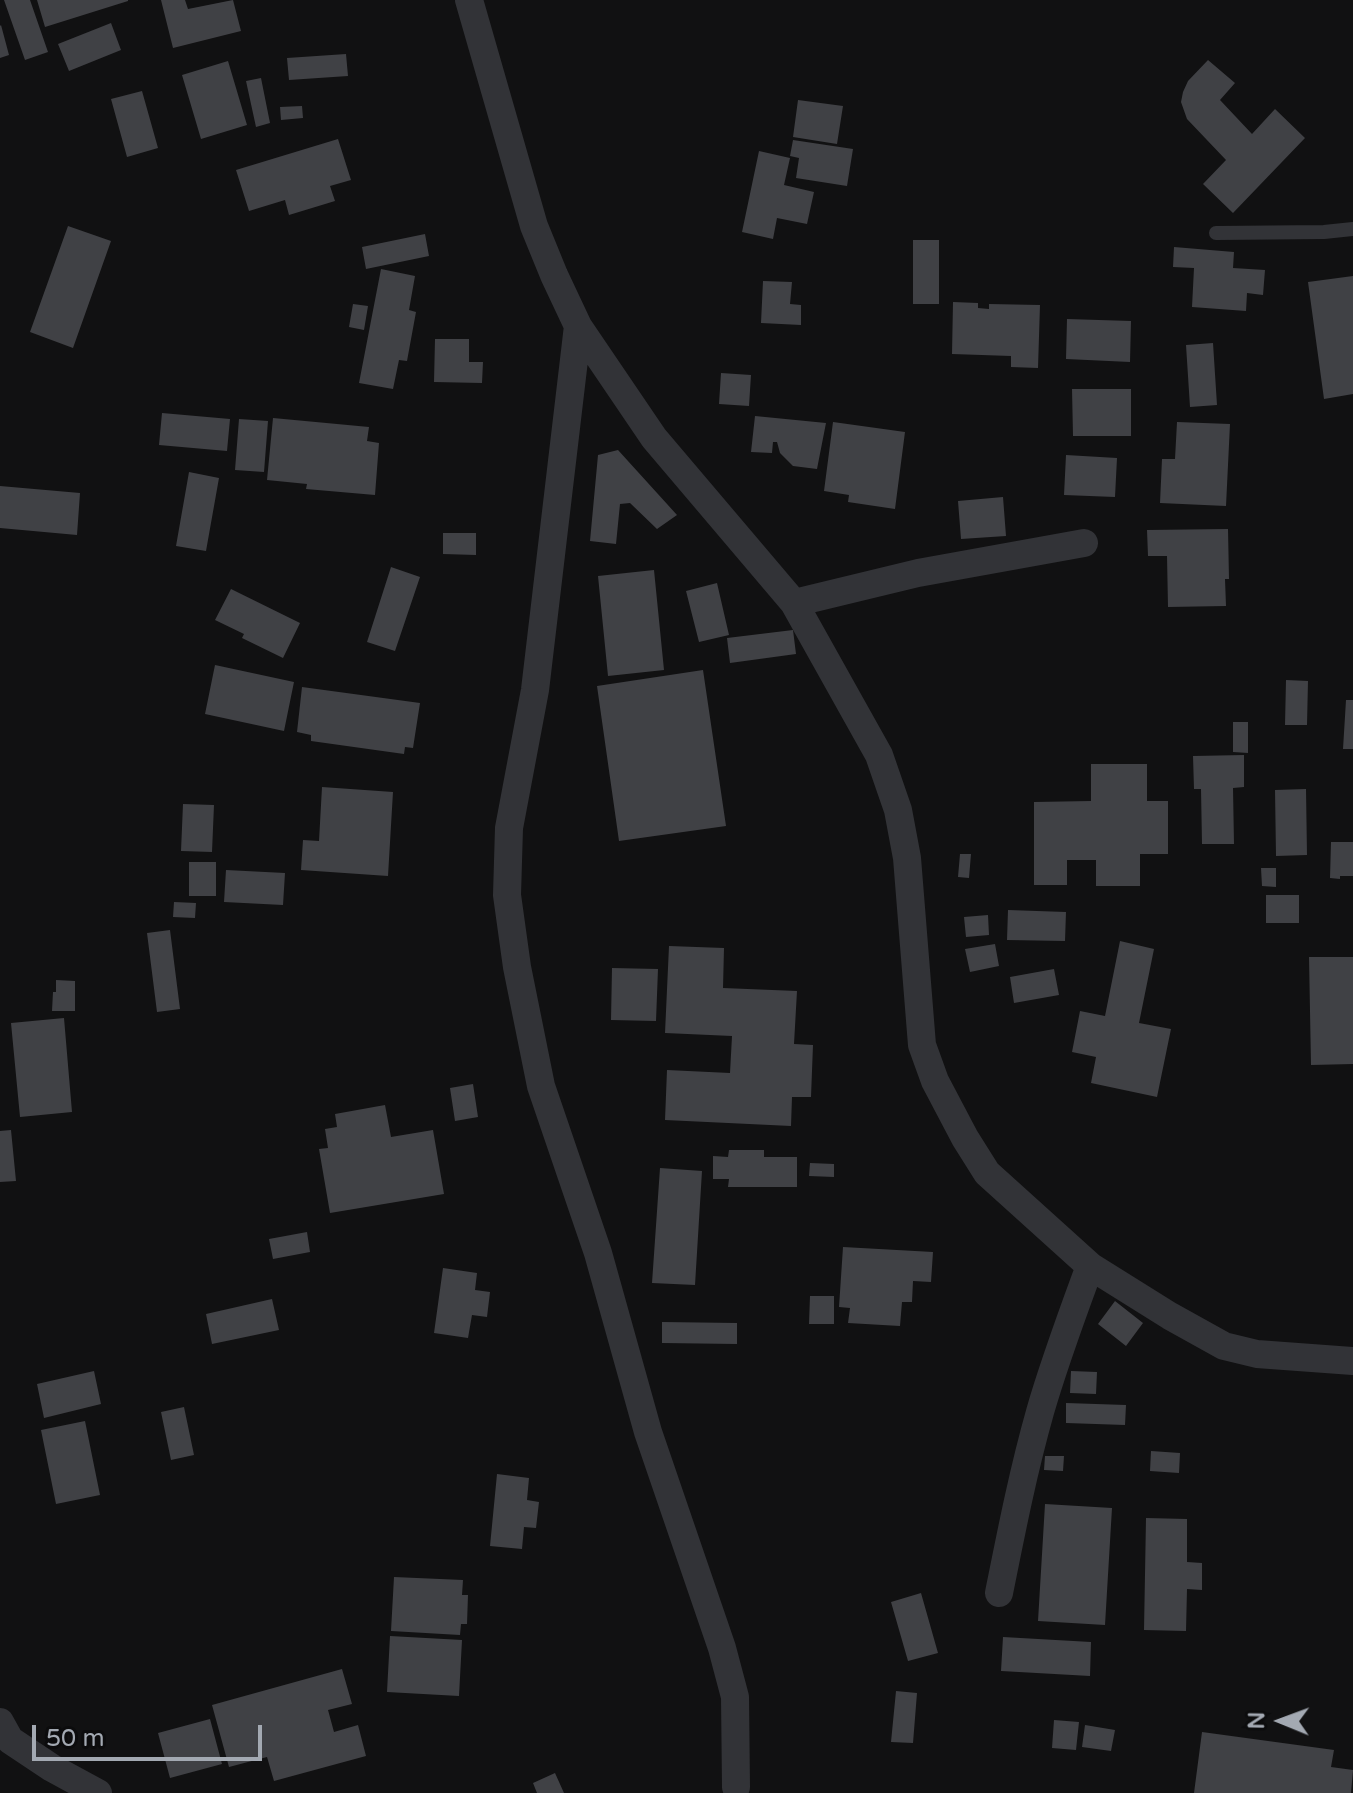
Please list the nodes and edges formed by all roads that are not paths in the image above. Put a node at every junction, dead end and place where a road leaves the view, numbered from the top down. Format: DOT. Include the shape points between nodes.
graph roads {
  1 [pos="469,0"];
  2 [pos="1353,229"];
  3 [pos="1216,233"];
  4 [pos="578,326"];
  5 [pos="1084,543"];
  6 [pos="794,603"];
  7 [pos="1090,1266"];
  8 [pos="1353,1361"];
  9 [pos="999,1593"];
  10 [pos="0,1722"];
  11 [pos="736,1787"];
  12 [pos="98,1793"];
  1 -- 4 [label="street" via="534,226"];
  2 -- 3 [label="lane"];
  4 -- 6 [label="street" via="654,438"];
  4 -- 11 [label="street" via="535,690 509,828 507,895 541,1086 735,1697"];
  5 -- 6 [label="street" via="918,573"];
  6 -- 7 [label="street" via="879,755 898,810 907,858 922,1045 935,1081 987,1173"];
  7 -- 8 [label="street" via="1224,1346 1257,1354"];
  7 -- 9 [label="street" via="1040,1413"];
  10 -- 12 [label="street" via="10,1740"];
}
